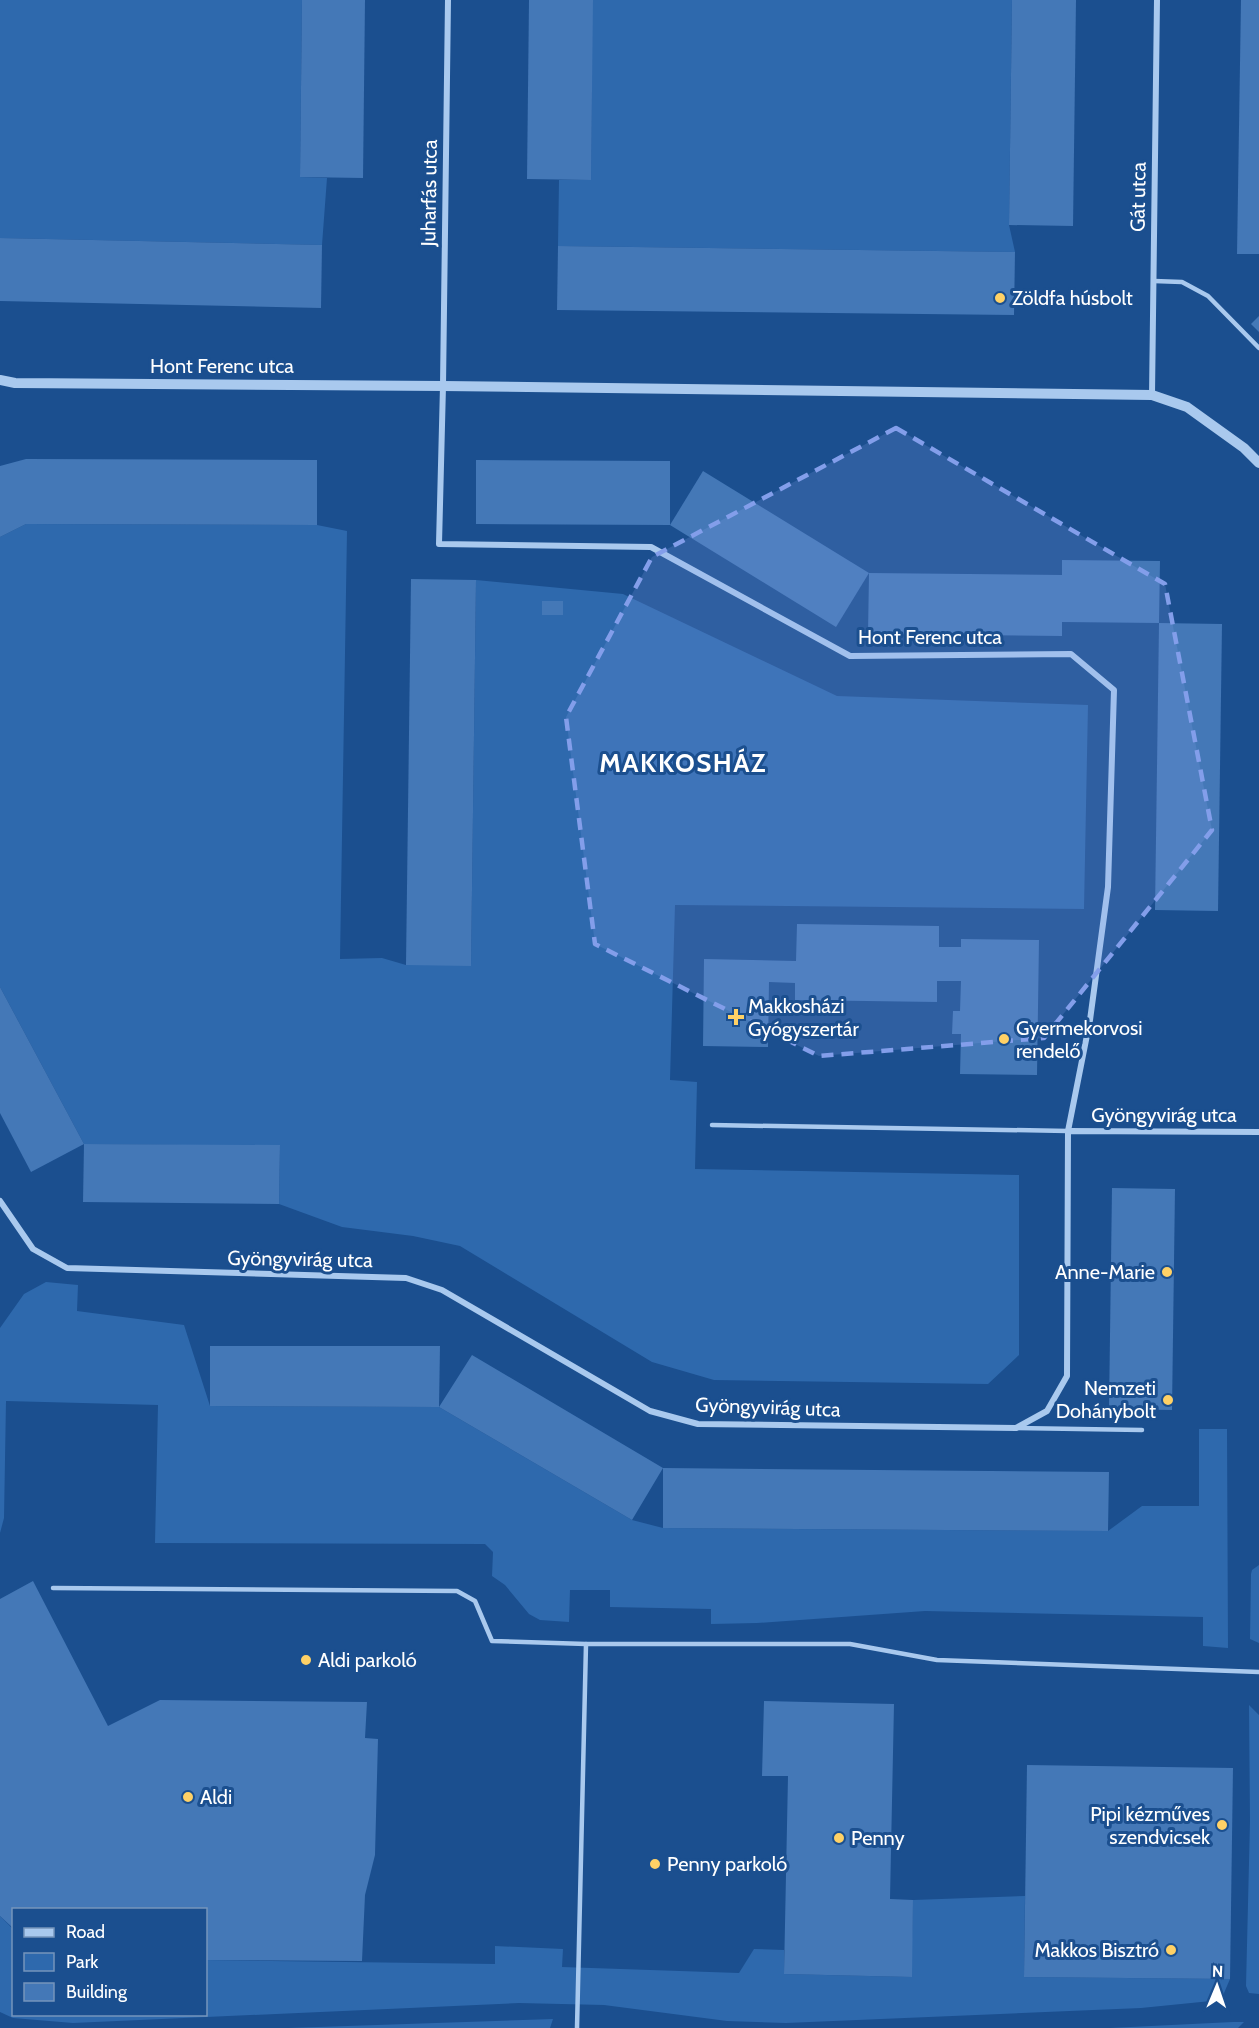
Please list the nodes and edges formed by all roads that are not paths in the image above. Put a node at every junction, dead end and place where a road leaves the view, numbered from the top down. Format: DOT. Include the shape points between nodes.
graph roads {
  1 [pos="448,0"];
  2 [pos="1157,0"];
  3 [pos="1154,281"];
  4 [pos="1259,348"];
  5 [pos="0,380"];
  6 [pos="443,386"];
  7 [pos="1152,395"];
  8 [pos="1259,463"];
  9 [pos="712,1125"];
  10 [pos="1068,1131"];
  11 [pos="1259,1132"];
  12 [pos="0,1201"];
  13 [pos="1016,1428"];
  14 [pos="1142,1430"];
  15 [pos="53,1588"];
  16 [pos="586,1644"];
  17 [pos="1259,1672"];
  18 [pos="577,2028"];
  1 -- 6 [label="street, Juharfás utca"];
  2 -- 3 [label="street, Gát utca"];
  3 -- 4 [label="lane" via="1182,282 1208,296"];
  3 -- 7 [label="street, Gát utca"];
  5 -- 6 [label="street, Hont Ferenc utca"];
  6 -- 7 [label="street, Hont Ferenc utca"];
  6 -- 10 [label="street, Hont Ferenc utca" via="439,544 651,547 850,656 1071,654 1114,690 1107,897 1090,1020"];
  7 -- 8 [label="street, Hont Ferenc utca" via="1187,407"];
  9 -- 10 [label="lane"];
  10 -- 11 [label="street, Gyöngyvirág utca"];
  10 -- 13 [label="street, Gyöngyvirág utca" via="1067,1376 1047,1411"];
  12 -- 13 [label="street, Gyöngyvirág utca" via="33,1249 67,1268 406,1278 442,1290 650,1411 698,1424"];
  13 -- 14 [label="lane"];
  15 -- 16 [label="lane" via="457,1591 475,1601 492,1641"];
  16 -- 17 [label="lane" via="850,1644 937,1660"];
  16 -- 18 [label="lane"];
}
